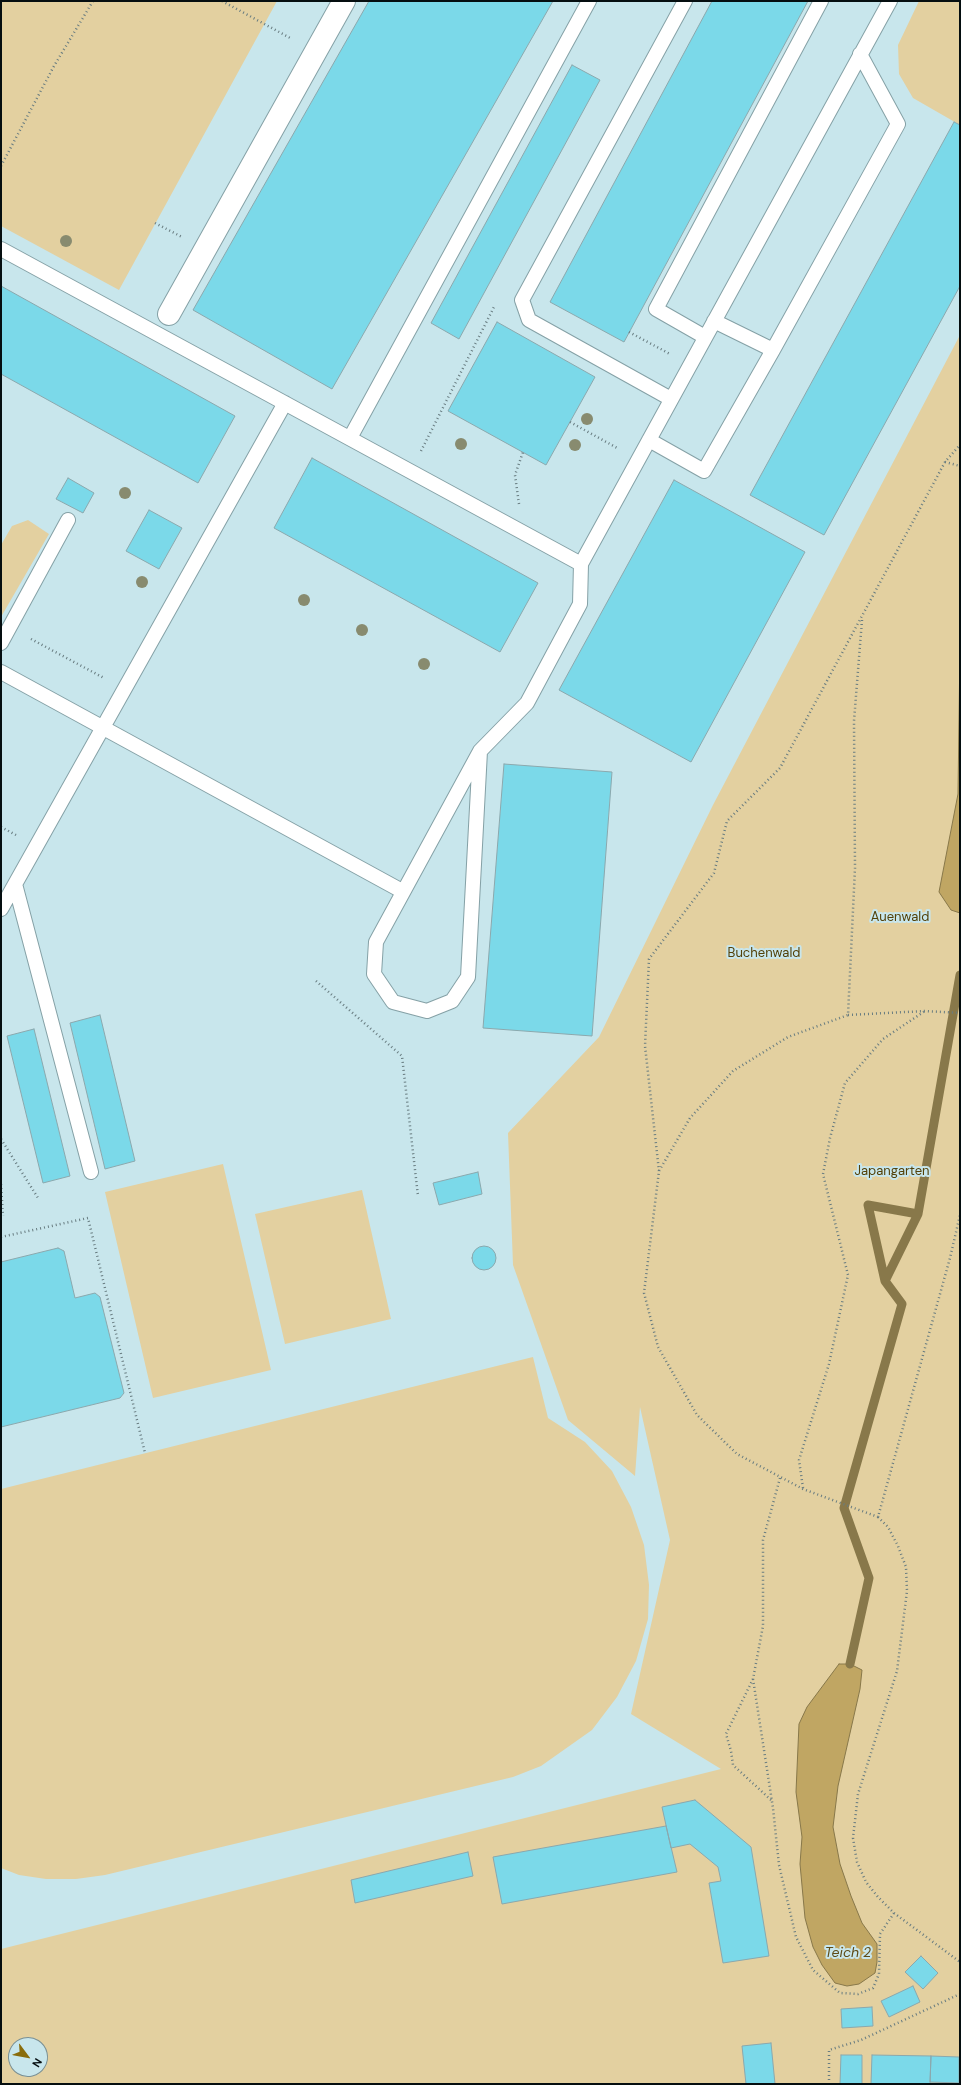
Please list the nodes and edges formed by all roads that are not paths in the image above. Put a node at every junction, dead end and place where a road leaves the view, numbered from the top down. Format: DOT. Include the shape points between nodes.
graph roads {
  1 [pos="344,1"];
  2 [pos="589,1"];
  3 [pos="685,1"];
  4 [pos="821,1"];
  5 [pos="890,1"];
  6 [pos="860,54"];
  7 [pos="1,249"];
  8 [pos="169,314"];
  9 [pos="714,321"];
  10 [pos="705,337"];
  11 [pos="773,350"];
  12 [pos="671,399"];
  13 [pos="285,403"];
  14 [pos="350,438"];
  15 [pos="649,440"];
  16 [pos="68,520"];
  17 [pos="581,564"];
  18 [pos="1,643"];
  19 [pos="1,672"];
  20 [pos="102,727"];
  21 [pos="480,751"];
  22 [pos="15,884"];
  23 [pos="402,891"];
  24 [pos="1,909"];
  25 [pos="91,1172"];
  1 -- 8 [label="street"];
  2 -- 14 [label="lane"];
  3 -- 12 [label="lane" via="522,300 529,320"];
  4 -- 10 [label="lane" via="656,309"];
  5 -- 6 [label="lane"];
  6 -- 9 [label="lane"];
  6 -- 11 [label="lane" via="898,124"];
  7 -- 13 [label="lane"];
  9 -- 10 [label="lane"];
  9 -- 11 [label="lane"];
  10 -- 12 [label="lane"];
  11 -- 15 [label="lane" via="704,471"];
  12 -- 15 [label="lane"];
  13 -- 14 [label="lane"];
  13 -- 20 [label="lane"];
  14 -- 17 [label="lane"];
  15 -- 17 [label="lane"];
  16 -- 18 [label="lane"];
  17 -- 21 [label="lane" via="580,604 527,703"];
  19 -- 20 [label="lane"];
  20 -- 22 [label="lane"];
  20 -- 23 [label="lane"];
  21 -- 23 [label="lane"];
  21 -- 23 [label="lane" via="468,976 452,1001 427,1011 393,1002 374,974 376,942"];
  22 -- 24 [label="lane"];
  22 -- 25 [label="lane"];
}
